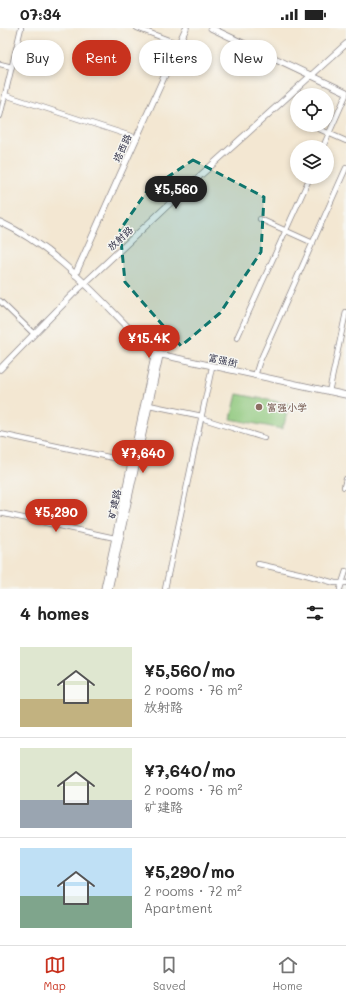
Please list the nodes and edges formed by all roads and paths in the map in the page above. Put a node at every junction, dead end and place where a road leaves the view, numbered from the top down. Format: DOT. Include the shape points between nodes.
graph roads {
  1 [pos="21,28"];
  2 [pos="137,28"];
  3 [pos="186,28"];
  4 [pos="211,28"];
  5 [pos="18,40"];
  6 [pos="168,40"];
  7 [pos="181,40"];
  8 [pos="346,44"];
  9 [pos="0,64"];
  10 [pos="12,67"];
  11 [pos="310,75"];
  12 [pos="164,76"];
  13 [pos="346,93"];
  14 [pos="5,95"];
  15 [pos="0,116"];
  16 [pos="325,132"];
  17 [pos="329,134"];
  18 [pos="136,138"];
  19 [pos="327,140"];
  20 [pos="346,141"];
  21 [pos="346,168"];
  22 [pos="307,184"];
  23 [pos="260,219"];
  24 [pos="0,222"];
  25 [pos="286,231"];
  26 [pos="313,242"];
  27 [pos="75,275"];
  28 [pos="85,283"];
  29 [pos="0,301"];
  30 [pos="346,312"];
  31 [pos="34,334"];
  32 [pos="238,338"];
  33 [pos="158,354"];
  34 [pos="212,367"];
  35 [pos="0,369"];
  36 [pos="255,376"];
  37 [pos="329,392"];
  38 [pos="346,395"];
  39 [pos="149,405"];
  40 [pos="202,417"];
  41 [pos="0,434"];
  42 [pos="264,438"];
  43 [pos="132,462"];
  44 [pos="346,479"];
  45 [pos="346,487"];
  46 [pos="0,513"];
  47 [pos="115,538"];
  48 [pos="258,564"];
  49 [pos="346,571"];
  50 [pos="344,583"];
  51 [pos="104,589"];
  52 [pos="109,589"];
  53 [pos="165,589"];
  54 [pos="340,589"];
  1 -- 5 [label="street"];
  2 -- 6 [label="street"];
  3 -- 7 [label="street, 塔西路"];
  4 -- 11 [label="street"];
  8 -- 11 [label="street, 放射路"];
  9 -- 10 [label="street"];
  10 -- 14 [label="street"];
  11 -- 13 [label="street"];
  11 -- 28 [label="street, 放射路"];
  12 -- 18 [label="street, 塔西路"];
  13 -- 17 [label="street"];
  14 -- 15 [label="street"];
  14 -- 18 [label="street"];
  16 -- 17 [label="street"];
  17 -- 19 [label="street"];
  17 -- 20 [label="street"];
  18 -- 27 [label="street, 塔西路"];
  21 -- 26 [label="street"];
  22 -- 25 [label="street"];
  23 -- 25 [label="street"];
  24 -- 27 [label="street" via="34,241"];
  25 -- 26 [label="street"];
  25 -- 32 [label="street"];
  26 -- 36 [label="street"];
  27 -- 28 [label="street"];
  28 -- 31 [label="street, 放射路"];
  28 -- 33 [label="street"];
  29 -- 31 [label="street"];
  30 -- 37 [label="street"];
  31 -- 35 [label="street, 放射路"];
  33 -- 34 [label="street, 富强街"];
  33 -- 39 [label="street, 矿建路"];
  33 -- 43 [label="street, 矿建路"];
  34 -- 36 [label="street, 富强街"];
  34 -- 40 [label="street"];
  36 -- 37 [label="street, 富强街"];
  37 -- 38 [label="street, 富强街"];
  39 -- 40 [label="street"];
  39 -- 52 [label="street, 矿建路"];
  40 -- 42 [label="street"];
  40 -- 53 [label="street"];
  41 -- 43 [label="street"];
  43 -- 47 [label="street, 矿建路"];
  44 -- 45 [label="street"];
  46 -- 47 [label="street"];
  47 -- 51 [label="street, 矿建路"];
  48 -- 50 [label="street" via="332,583"];
  49 -- 50 [label="street"];
  50 -- 54 [label="street"];
}
